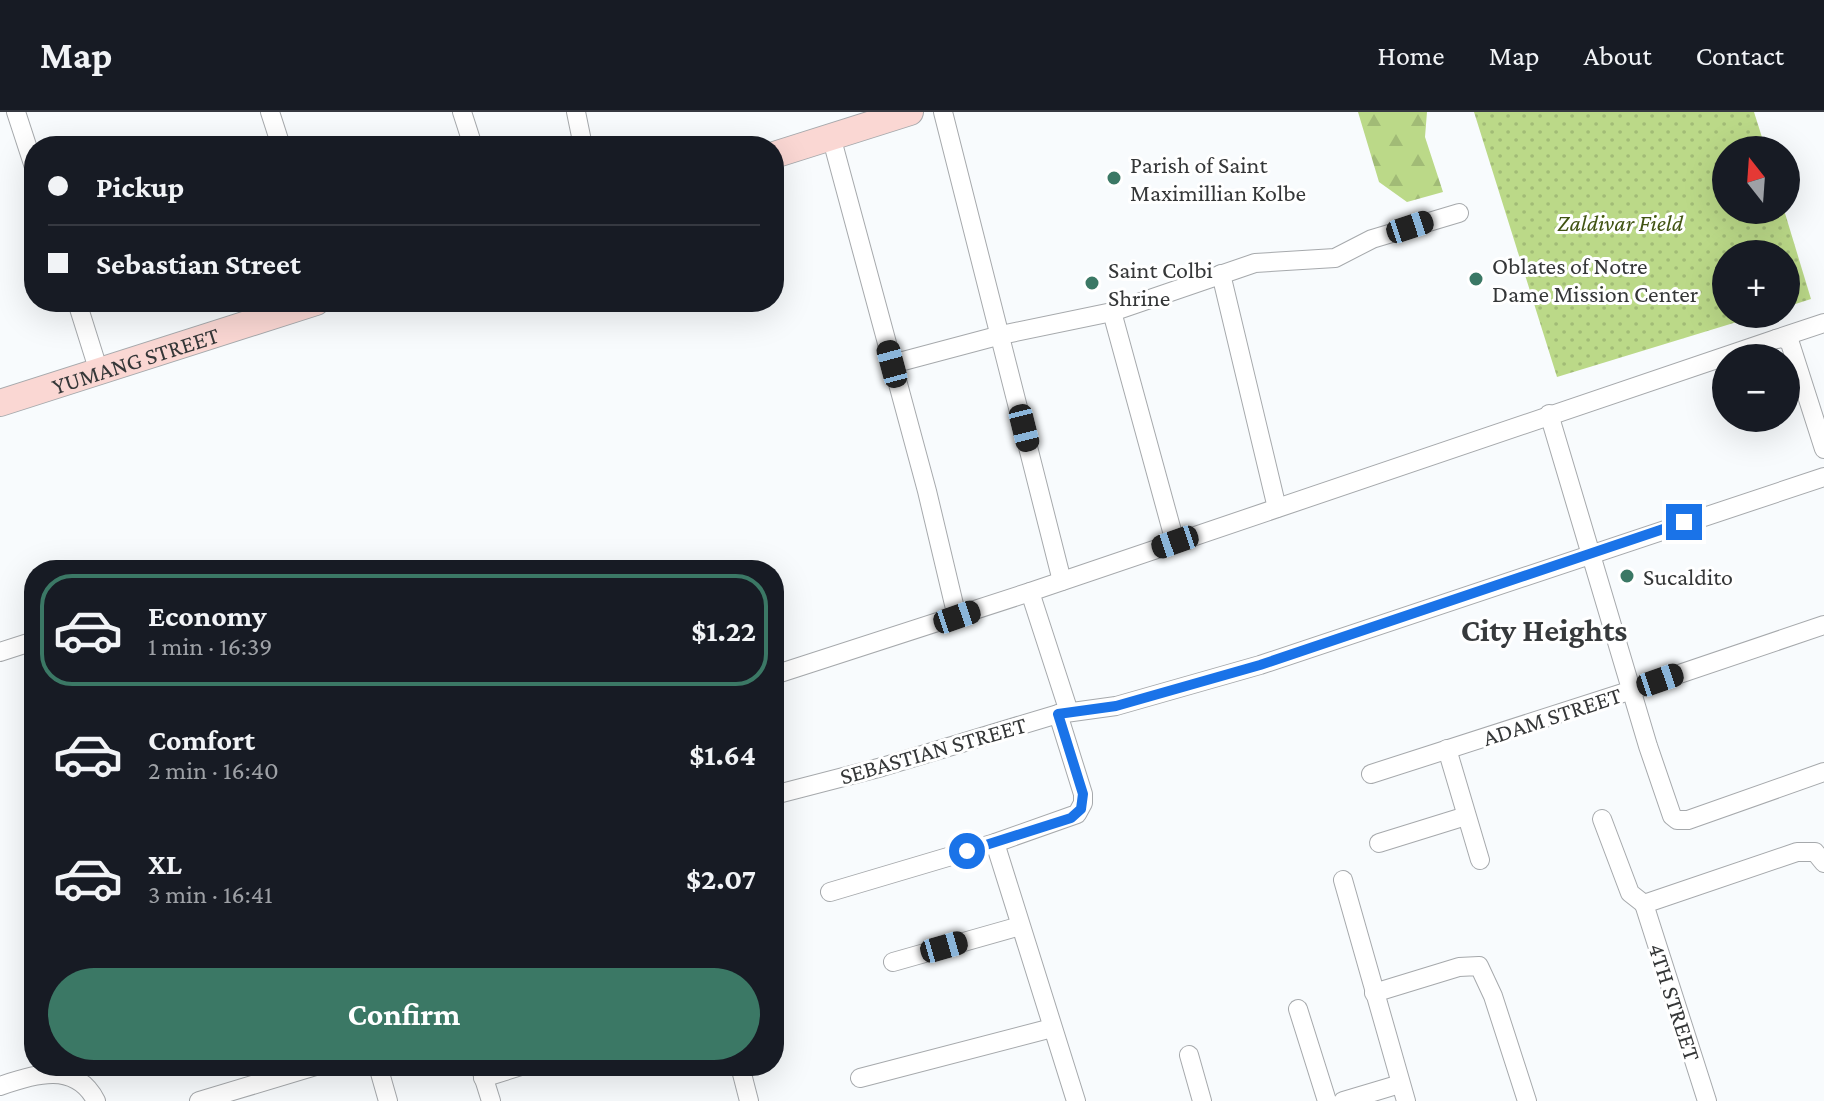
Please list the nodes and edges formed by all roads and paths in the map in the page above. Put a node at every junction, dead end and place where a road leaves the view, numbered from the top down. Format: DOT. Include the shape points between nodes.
graph roads {
  1 [pos="16,112"];
  2 [pos="270,112"];
  3 [pos="462,112"];
  4 [pos="576,112"];
  5 [pos="910,112"];
  6 [pos="943,112"];
  7 [pos="855,120"];
  8 [pos="24,136"];
  9 [pos="278,136"];
  10 [pos="470,136"];
  11 [pos="581,136"];
  12 [pos="831,136"];
  13 [pos="784,152"];
  14 [pos="1459,213"];
  15 [pos="1221,274"];
  16 [pos="80,312"];
  17 [pos="285,312"];
  18 [pos="1112,312"];
  19 [pos="1824,323"];
  20 [pos="1001,335"];
  21 [pos="1776,339"];
  22 [pos="892,364"];
  23 [pos="99,372"];
  24 [pos="0,403"];
  25 [pos="1549,414"];
  26 [pos="1824,449"];
  27 [pos="1824,477"];
  28 [pos="1277,508"];
  29 [pos="1175,542"];
  30 [pos="1590,553"];
  31 [pos="1062,581"];
  32 [pos="1030,592"];
  33 [pos="957,617"];
  34 [pos="1824,625"];
  35 [pos="24,644"];
  36 [pos="0,652"];
  37 [pos="784,672"];
  38 [pos="1632,690"];
  39 [pos="1064,713"];
  40 [pos="1447,749"];
  41 [pos="1824,772"];
  42 [pos="1371,774"];
  43 [pos="784,792"];
  44 [pos="1466,816"];
  45 [pos="1602,819"];
  46 [pos="995,843"];
  47 [pos="1379,843"];
  48 [pos="1819,858"];
  49 [pos="1480,860"];
  50 [pos="1343,880"];
  51 [pos="830,892"];
  52 [pos="1644,904"];
  53 [pos="1020,926"];
  54 [pos="893,962"];
  55 [pos="1374,993"];
  56 [pos="1298,1009"];
  57 [pos="1052,1028"];
  58 [pos="1189,1055"];
  59 [pos="32,1076"];
  60 [pos="71,1076"];
  61 [pos="283,1076"];
  62 [pos="381,1076"];
  63 [pos="483,1076"];
  64 [pos="743,1076"];
  65 [pos="860,1078"];
  66 [pos="0,1086"];
  67 [pos="1403,1092"];
  68 [pos="96,1101"];
  69 [pos="199,1101"];
  70 [pos="388,1101"];
  71 [pos="491,1101"];
  72 [pos="749,1101"];
  73 [pos="1076,1101"];
  74 [pos="1202,1101"];
  75 [pos="1327,1101"];
  76 [pos="1343,1101"];
  77 [pos="1527,1101"];
  78 [pos="1707,1101"];
  1 -- 8 [label="street"];
  2 -- 9 [label="street"];
  3 -- 10 [label="street"];
  4 -- 11 [label="street"];
  5 -- 7 [label="main road"];
  6 -- 20 [label="street"];
  7 -- 12 [label="main road"];
  12 -- 13 [label="main road"];
  12 -- 22 [label="street"];
  14 -- 15 [label="street" via="1372,239 1335,258 1269,261"];
  15 -- 18 [label="street"];
  15 -- 28 [label="street"];
  16 -- 23 [label="street"];
  17 -- 23 [label="main road, YUMANG STREET"];
  18 -- 20 [label="street"];
  18 -- 29 [label="street"];
  19 -- 21 [label="street"];
  20 -- 22 [label="street"];
  20 -- 31 [label="street"];
  21 -- 25 [label="street"];
  21 -- 26 [label="street" via="1790,343"];
  22 -- 33 [label="street"];
  23 -- 24 [label="main road, YUMANG STREET"];
  25 -- 28 [label="street"];
  25 -- 30 [label="street"];
  27 -- 30 [label="street, SEBASTIAN STREET"];
  28 -- 29 [label="street"];
  29 -- 31 [label="street"];
  30 -- 38 [label="street"];
  30 -- 39 [label="street, SEBASTIAN STREET" via="1260,665 1127,703"];
  31 -- 32 [label="street"];
  32 -- 33 [label="street"];
  32 -- 39 [label="street"];
  33 -- 37 [label="street"];
  34 -- 38 [label="street, ADAM STREET"];
  35 -- 36 [label="street"];
  38 -- 40 [label="street, ADAM STREET"];
  38 -- 41 [label="street" via="1668,809 1677,820 1712,813"];
  39 -- 43 [label="street, SEBASTIAN STREET"];
  39 -- 46 [label="street" via="1083,794 1081,809 1071,818"];
  40 -- 42 [label="street, ADAM STREET"];
  40 -- 44 [label="street"];
  44 -- 47 [label="street"];
  44 -- 49 [label="street"];
  45 -- 52 [label="street, 4TH STREET" via="1630,893"];
  46 -- 51 [label="street"];
  46 -- 53 [label="street"];
  48 -- 52 [label="street" via="1797,852"];
  50 -- 55 [label="street"];
  52 -- 78 [label="street, 4TH STREET"];
  53 -- 54 [label="street"];
  53 -- 57 [label="street"];
  55 -- 67 [label="street"];
  55 -- 77 [label="street" via="1459,967 1479,966"];
  56 -- 75 [label="street"];
  57 -- 65 [label="street"];
  57 -- 73 [label="street"];
  58 -- 74 [label="street"];
  59 -- 66 [label="street"];
  60 -- 68 [label="street"];
  61 -- 69 [label="street"];
  62 -- 70 [label="street"];
  63 -- 71 [label="street"];
  64 -- 72 [label="street"];
  67 -- 76 [label="street"];
}
